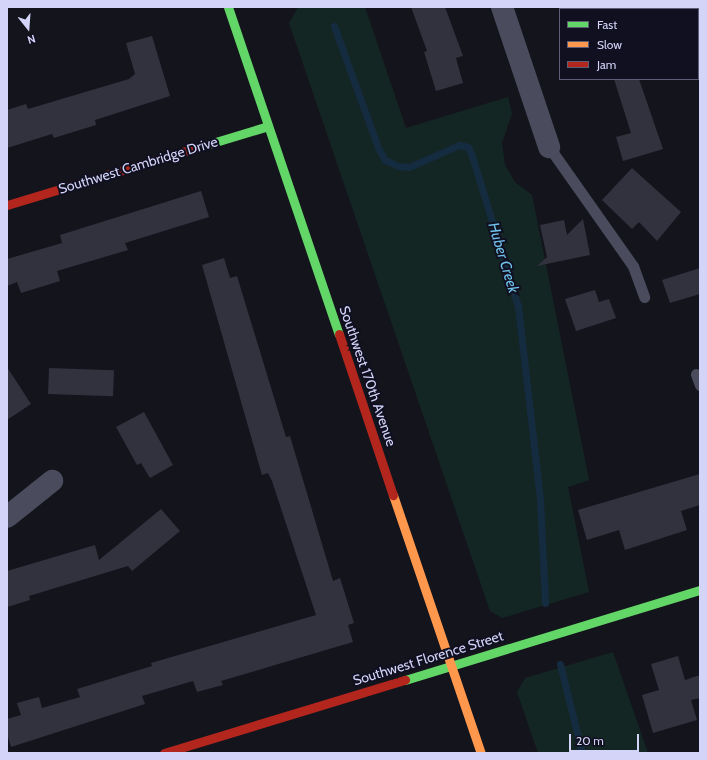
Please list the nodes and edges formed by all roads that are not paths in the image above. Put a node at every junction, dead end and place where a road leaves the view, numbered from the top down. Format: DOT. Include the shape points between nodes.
graph roads {
  1 [pos="228,7"];
  2 [pos="502,7"];
  3 [pos="268,126"];
  4 [pos="549,147"];
  5 [pos="7,205"];
  6 [pos="644,297"];
  7 [pos="696,374"];
  8 [pos="700,385"];
  9 [pos="52,481"];
  10 [pos="7,517"];
  11 [pos="700,590"];
  12 [pos="452,665"];
  13 [pos="164,753"];
  14 [pos="481,753"];
  1 -- 3 [label="street, Southwest 170th Avenue"];
  2 -- 4 [label="street"];
  3 -- 5 [label="street, Southwest Cambridge Drive"];
  3 -- 12 [label="street, Southwest 170th Avenue"];
  4 -- 6 [label="lane" via="633,266"];
  7 -- 8 [label="lane"];
  9 -- 10 [label="street"];
  11 -- 12 [label="street, Southwest Florence Street"];
  12 -- 13 [label="street, Southwest Florence Street"];
  12 -- 14 [label="street, Southwest 170th Avenue"];
}
